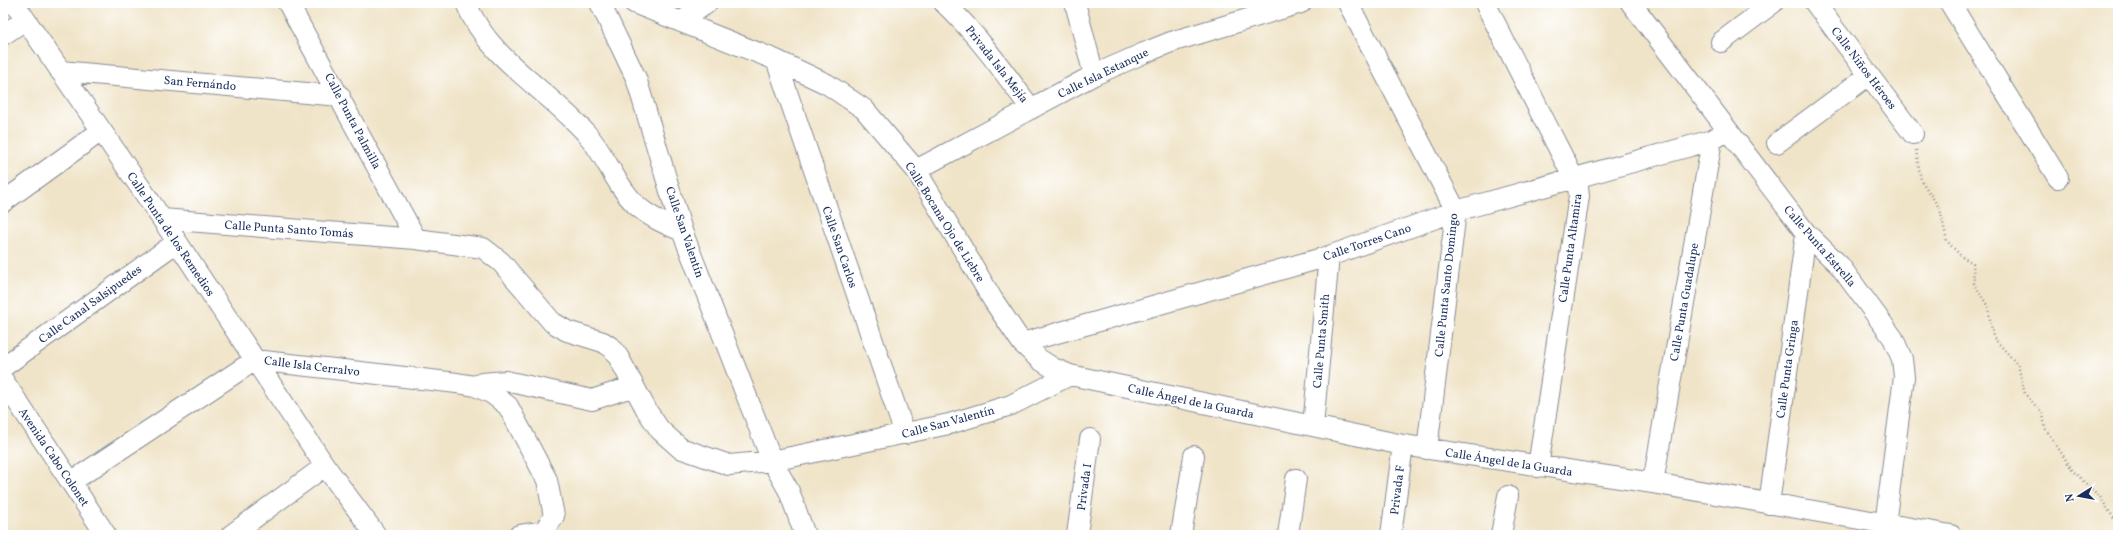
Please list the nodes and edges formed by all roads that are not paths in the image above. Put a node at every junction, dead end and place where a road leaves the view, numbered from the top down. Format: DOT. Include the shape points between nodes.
graph roads {
  1 [pos="14,3"];
  2 [pos="288,3"];
  3 [pos="466,3"];
  4 [pos="600,3"];
  5 [pos="634,3"];
  6 [pos="707,3"];
  7 [pos="944,3"];
  8 [pos="1075,3"];
  9 [pos="1301,3"];
  10 [pos="1348,3"];
  11 [pos="1485,3"];
  12 [pos="1631,3"];
  13 [pos="1773,3"];
  14 [pos="1815,3"];
  15 [pos="1950,3"];
  16 [pos="25,20"];
  17 [pos="681,22"];
  18 [pos="3,35"];
  19 [pos="1721,42"];
  20 [pos="776,60"];
  21 [pos="60,71"];
  22 [pos="1869,74"];
  23 [pos="1094,76"];
  24 [pos="340,96"];
  25 [pos="1031,110"];
  26 [pos="101,131"];
  27 [pos="1913,134"];
  28 [pos="1720,135"];
  29 [pos="1777,144"];
  30 [pos="916,170"];
  31 [pos="1574,177"];
  32 [pos="2058,178"];
  33 [pos="3,202"];
  34 [pos="1456,211"];
  35 [pos="162,220"];
  36 [pos="682,231"];
  37 [pos="1806,233"];
  38 [pos="416,239"];
  39 [pos="177,242"];
  40 [pos="1329,256"];
  41 [pos="1022,343"];
  42 [pos="255,360"];
  43 [pos="3,367"];
  44 [pos="1070,375"];
  45 [pos="3,380"];
  46 [pos="634,386"];
  47 [pos="483,390"];
  48 [pos="1312,426"];
  49 [pos="905,434"];
  50 [pos="1090,439"];
  51 [pos="1403,445"];
  52 [pos="1427,448"];
  53 [pos="1194,456"];
  54 [pos="772,461"];
  55 [pos="324,466"];
  56 [pos="1538,467"];
  57 [pos="1296,478"];
  58 [pos="71,482"];
  59 [pos="1653,483"];
  60 [pos="1508,496"];
  61 [pos="1769,504"];
  62 [pos="1885,524"];
  63 [pos="106,535"];
  64 [pos="231,535"];
  65 [pos="376,535"];
  66 [pos="519,535"];
  67 [pos="805,535"];
  68 [pos="1077,535"];
  69 [pos="1181,535"];
  70 [pos="1288,535"];
  71 [pos="1391,535"];
  72 [pos="1502,535"];
  73 [pos="1951,535"];
  1 -- 16 [label="street, Calle Punta de los Remedios"];
  2 -- 24 [label="street, Calle Punta Palmilla"];
  3 -- 36 [label="street" via="490,40 505,57 585,131 635,204 653,218"];
  4 -- 36 [label="street, Calle San Valentín" via="636,78"];
  5 -- 17 [label="street, Calle Bocana Ojo de Liebre"];
  6 -- 17 [label="street"];
  7 -- 25 [label="street, Privada Isla Mejía" via="987,50"];
  8 -- 23 [label="street"];
  9 -- 23 [label="street, Calle Isla Estanque" via="1171,42"];
  10 -- 34 [label="street, Calle Punta Santo Domingo"];
  11 -- 31 [label="street, Calle Punta Altamira"];
  12 -- 28 [label="street, Calle Punta Estrella"];
  13 -- 19 [label="street"];
  14 -- 22 [label="street, Calle Niños Héroes"];
  15 -- 32 [label="street"];
  16 -- 18 [label="street"];
  16 -- 21 [label="street, Calle Punta de los Remedios"];
  17 -- 20 [label="street, Calle Bocana Ojo de Liebre"];
  20 -- 30 [label="street, Calle Bocana Ojo de Liebre" via="827,84 864,109"];
  20 -- 49 [label="street, Calle San Carlos"];
  21 -- 24 [label="street, San Fernándo"];
  21 -- 26 [label="street, Calle Punta de los Remedios"];
  22 -- 27 [label="street, Calle Niños Héroes"];
  22 -- 29 [label="street"];
  23 -- 25 [label="street, Calle Isla Estanque"];
  24 -- 38 [label="street, Calle Punta Palmilla"];
  25 -- 30 [label="street, Calle Isla Estanque"];
  26 -- 33 [label="street"];
  26 -- 35 [label="street, Calle Punta de los Remedios"];
  28 -- 31 [label="street, Calle Torres Cano"];
  28 -- 37 [label="street, Calle Punta Estrella"];
  28 -- 59 [label="street, Calle Punta Guadalupe"];
  30 -- 41 [label="street, Calle Bocana Ojo de Liebre" via="993,300"];
  31 -- 34 [label="street, Calle Torres Cano"];
  31 -- 56 [label="street, Calle Punta Altamira" via="1579,196"];
  34 -- 40 [label="street, Calle Torres Cano"];
  34 -- 52 [label="street, Calle Punta Santo Domingo"];
  35 -- 38 [label="street, Calle Punta Santo Tomás"];
  35 -- 39 [label="street, Calle Punta de los Remedios"];
  36 -- 54 [label="street, Calle San Valentín"];
  37 -- 61 [label="street, Calle Punta Gringa"];
  37 -- 62 [label="street, Calle Punta Estrella" via="1840,266 1893,338 1902,359 1904,377"];
  38 -- 46 [label="street, Calle Punta Santo Tomás" via="483,248 501,262 552,322 567,331 603,342 612,348"];
  39 -- 42 [label="street, Calle Punta de los Remedios"];
  39 -- 43 [label="street, Calle Canal Salsipuedes"];
  40 -- 41 [label="street, Calle Torres Cano"];
  40 -- 48 [label="street, Calle Punta Smith"];
  41 -- 44 [label="street, Calle Bocana Ojo de Liebre" via="1039,359"];
  42 -- 47 [label="street, Calle Isla Cerralvo"];
  42 -- 55 [label="street, Calle Punta de los Remedios"];
  42 -- 58 [label="street, Calle Isla Cerralvo"];
  44 -- 48 [label="street, Calle Ángel de la Guarda"];
  44 -- 49 [label="street, Calle San Valentín" via="1011,405"];
  45 -- 58 [label="street, Avenida Cabo Colonet"];
  46 -- 47 [label="street" via="592,400 506,381 482,383"];
  46 -- 54 [label="street, Calle Punta Santo Tomás" via="660,430 680,448 729,465"];
  47 -- 66 [label="street" via="508,406 548,480 554,516 544,532"];
  48 -- 51 [label="street, Calle Ángel de la Guarda"];
  49 -- 54 [label="street, Calle San Valentín"];
  50 -- 68 [label="street, Privada I"];
  51 -- 52 [label="street, Calle Ángel de la Guarda"];
  51 -- 71 [label="street, Privada F"];
  52 -- 56 [label="street, Calle Ángel de la Guarda"];
  53 -- 69 [label="street"];
  54 -- 67 [label="street, Calle San Valentín" via="789,491"];
  55 -- 64 [label="street"];
  55 -- 65 [label="street, Calle Punta de los Remedios"];
  56 -- 59 [label="street, Calle Ángel de la Guarda"];
  57 -- 70 [label="street"];
  58 -- 63 [label="street, Avenida Cabo Colonet"];
  59 -- 61 [label="street, Calle Ángel de la Guarda"];
  60 -- 72 [label="street"];
  61 -- 62 [label="street, Calle Ángel de la Guarda"];
  62 -- 73 [label="street, Calle Ángel de la Guarda"];
}
